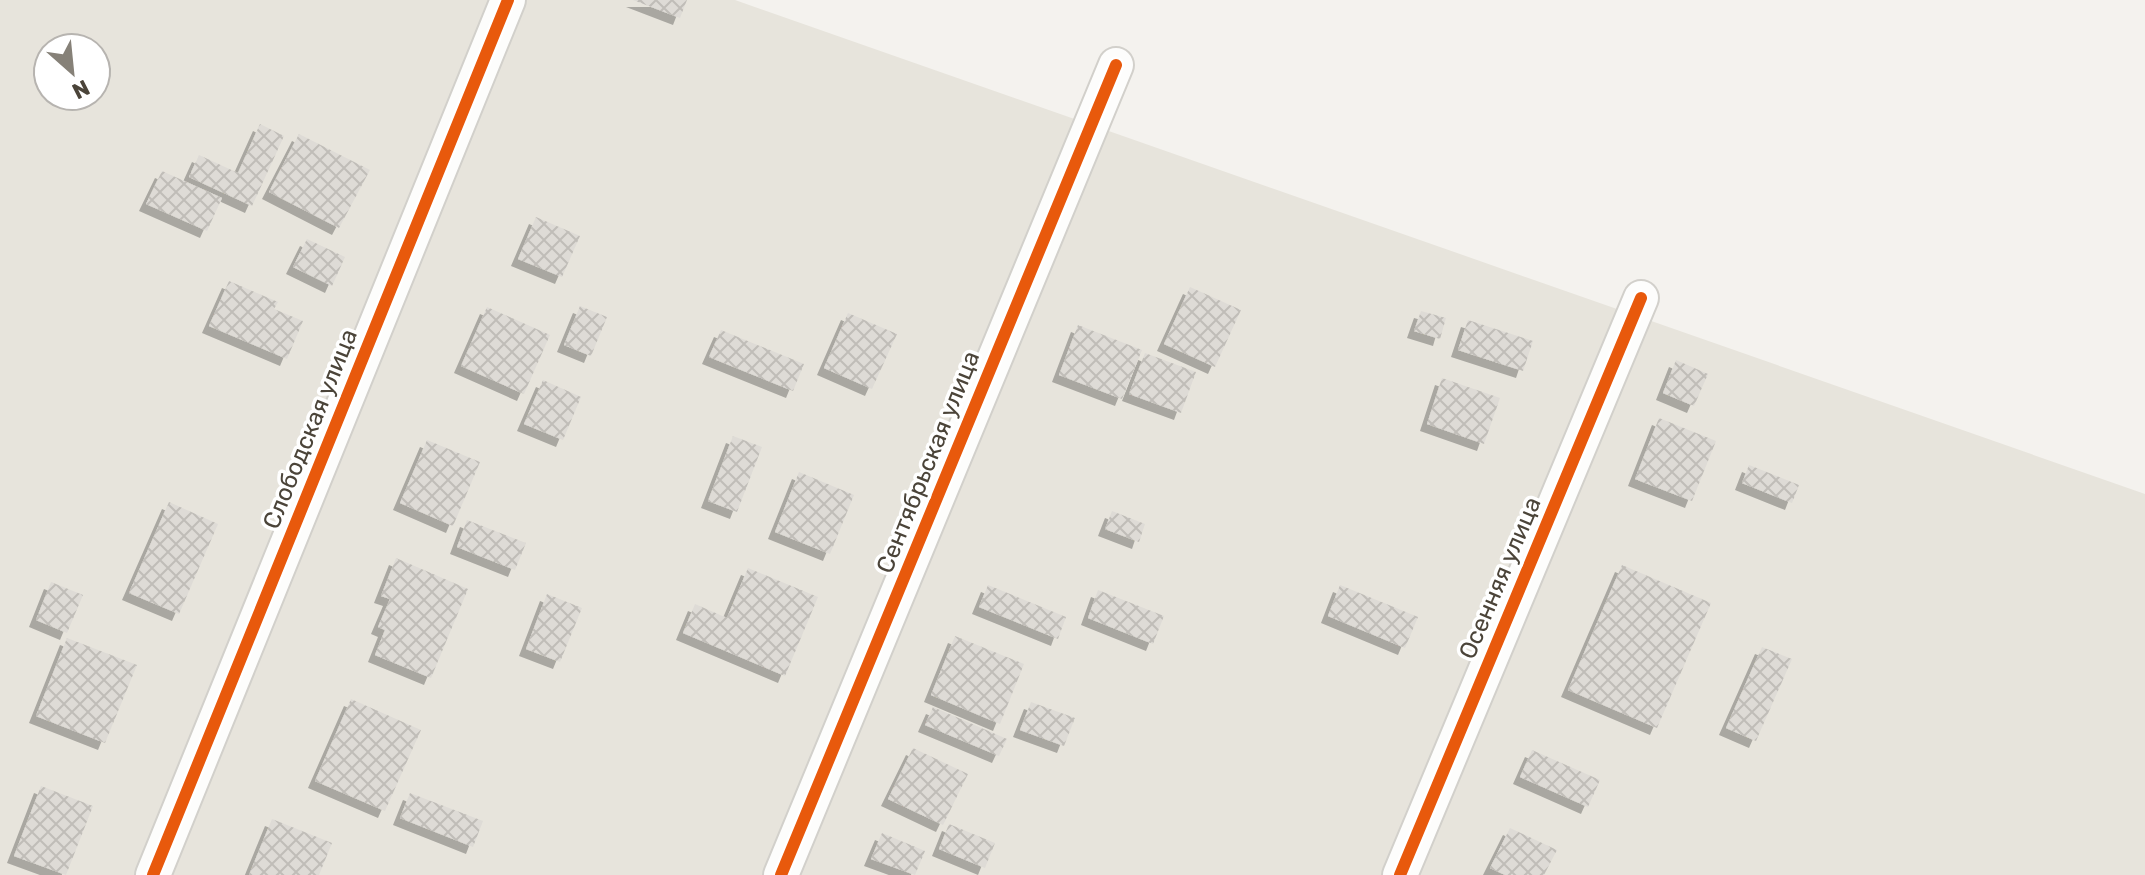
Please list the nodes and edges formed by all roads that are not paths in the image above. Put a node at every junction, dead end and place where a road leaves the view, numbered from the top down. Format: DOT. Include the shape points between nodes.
graph roads {
  1 [pos="508,0"];
  2 [pos="1116,65"];
  3 [pos="1641,298"];
  4 [pos="153,875"];
  5 [pos="781,875"];
  6 [pos="1400,875"];
  1 -- 4 [label="street, Слободская улица"];
  2 -- 5 [label="street, Сентябрьская улица"];
  3 -- 6 [label="street, Осенняя улица"];
}
